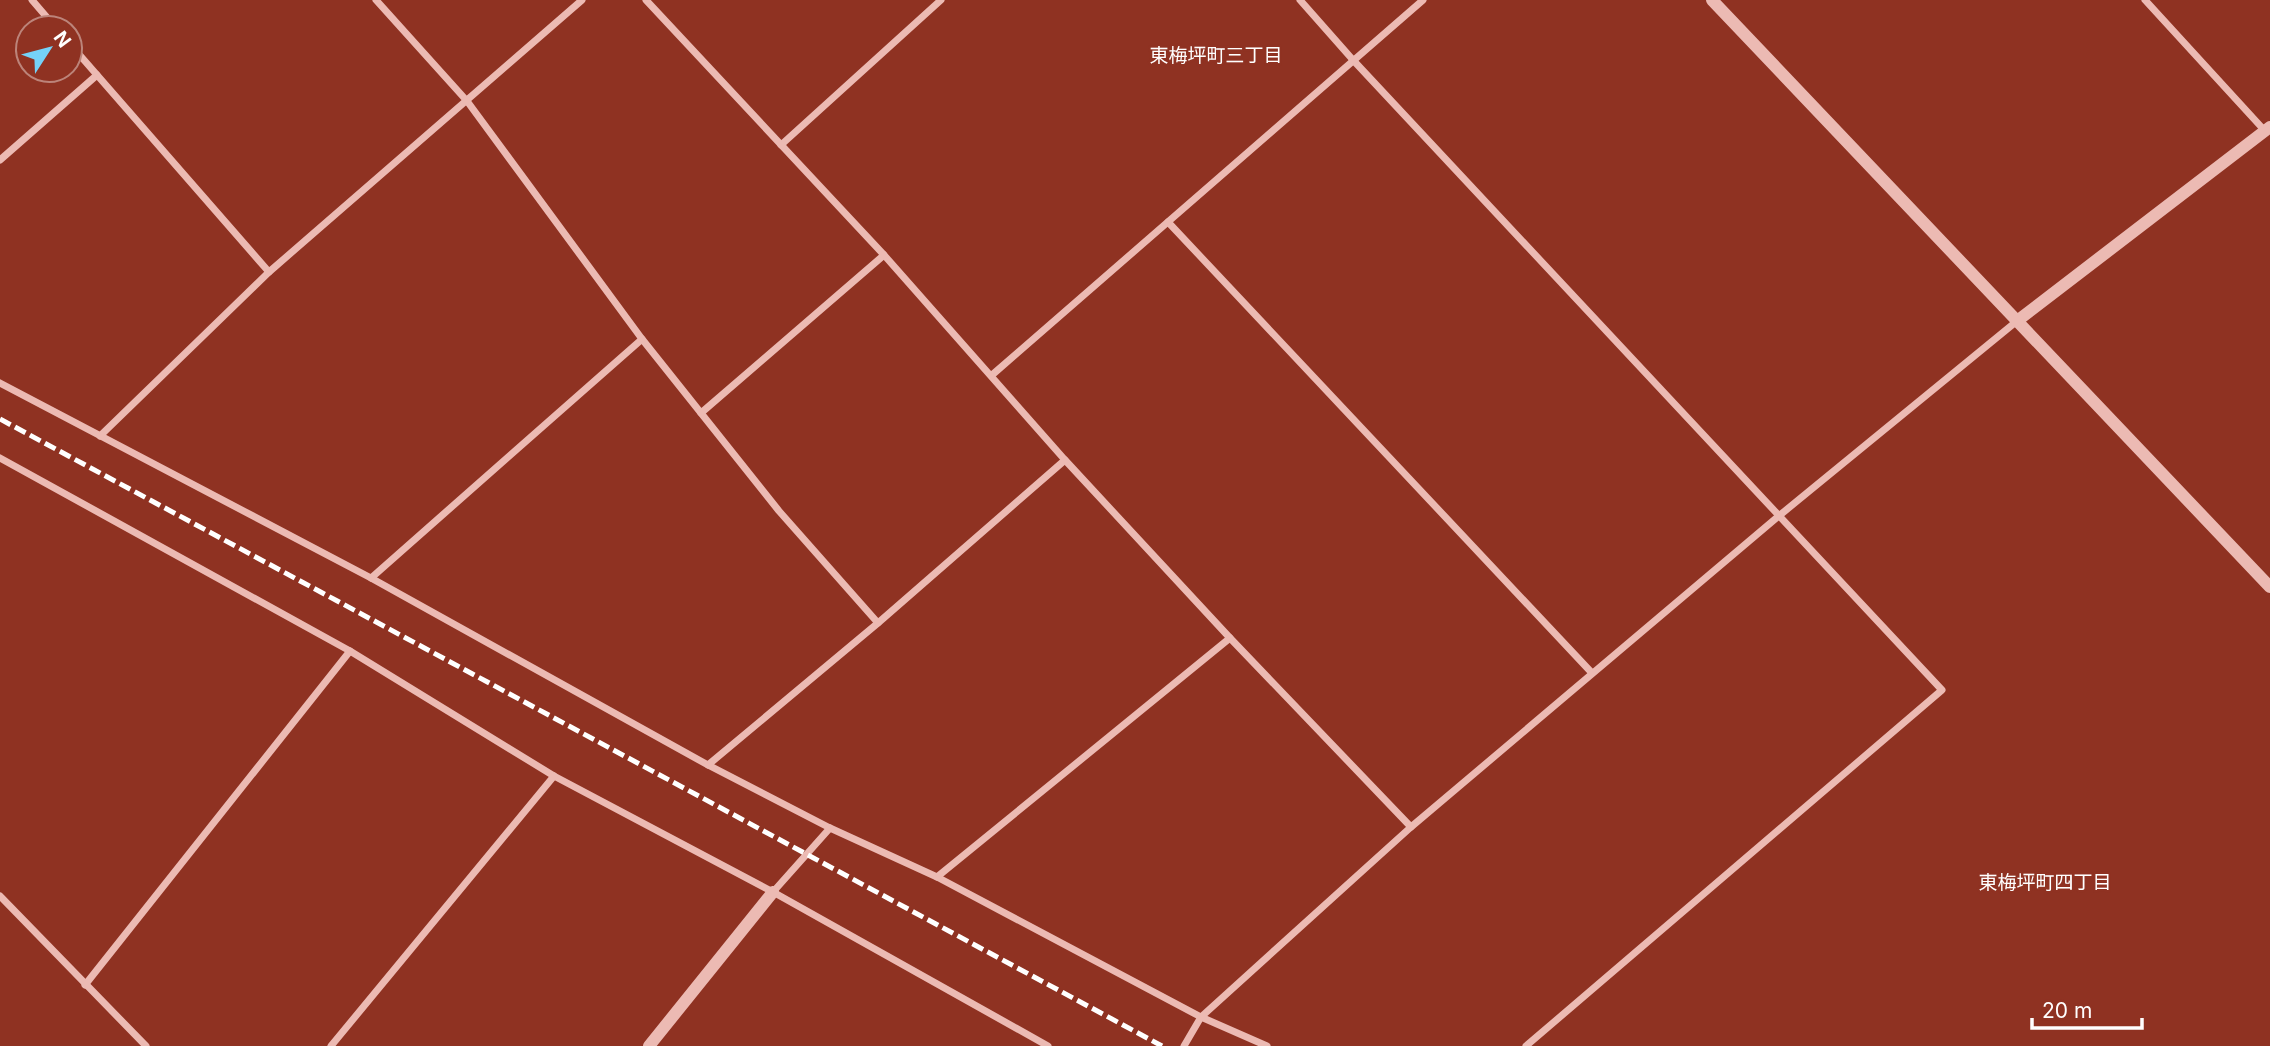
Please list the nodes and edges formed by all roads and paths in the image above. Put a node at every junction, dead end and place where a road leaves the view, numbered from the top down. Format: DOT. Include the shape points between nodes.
graph roads {
  1 [pos="32,0"];
  2 [pos="376,0"];
  3 [pos="582,0"];
  4 [pos="646,0"];
  5 [pos="941,0"];
  6 [pos="1300,0"];
  7 [pos="1423,0"];
  8 [pos="1712,0"];
  9 [pos="2145,0"];
  10 [pos="44,14"];
  11 [pos="84,60"];
  12 [pos="1353,60"];
  13 [pos="97,75"];
  14 [pos="467,102"];
  15 [pos="2268,129"];
  16 [pos="781,145"];
  17 [pos="0,160"];
  18 [pos="1168,222"];
  19 [pos="884,255"];
  20 [pos="269,272"];
  21 [pos="2017,321"];
  22 [pos="642,339"];
  23 [pos="992,375"];
  24 [pos="0,383"];
  25 [pos="701,413"];
  26 [pos="100,436"];
  27 [pos="0,458"];
  28 [pos="1065,460"];
  29 [pos="1780,515"];
  30 [pos="371,578"];
  31 [pos="2270,587"];
  32 [pos="878,623"];
  33 [pos="1230,638"];
  34 [pos="350,651"];
  35 [pos="1592,673"];
  36 [pos="708,765"];
  37 [pos="554,776"];
  38 [pos="1411,827"];
  39 [pos="830,828"];
  40 [pos="937,877"];
  41 [pos="773,892"];
  42 [pos="0,896"];
  43 [pos="85,985"];
  44 [pos="1201,1017"];
  45 [pos="146,1046"];
  46 [pos="331,1046"];
  47 [pos="649,1046"];
  48 [pos="1048,1046"];
  49 [pos="1184,1046"];
  50 [pos="1267,1046"];
  51 [pos="1526,1046"];
  1 -- 10 [label="street"];
  2 -- 14 [label="street"];
  3 -- 14 [label="street"];
  4 -- 16 [label="street"];
  5 -- 16 [label="street"];
  6 -- 12 [label="street"];
  7 -- 12 [label="street"];
  8 -- 21 [label="street"];
  9 -- 15 [label="street"];
  11 -- 13 [label="street"];
  12 -- 18 [label="street"];
  12 -- 29 [label="street"];
  13 -- 17 [label="street"];
  13 -- 20 [label="street"];
  14 -- 20 [label="street"];
  14 -- 22 [label="street"];
  15 -- 21 [label="street"];
  16 -- 19 [label="street"];
  18 -- 23 [label="street"];
  18 -- 35 [label="street"];
  19 -- 23 [label="street"];
  19 -- 25 [label="street"];
  20 -- 26 [label="street"];
  21 -- 29 [label="street"];
  21 -- 31 [label="street"];
  22 -- 25 [label="street"];
  22 -- 30 [label="street"];
  23 -- 28 [label="street"];
  24 -- 26 [label="street"];
  25 -- 32 [label="street" via="779,512"];
  26 -- 30 [label="street"];
  27 -- 34 [label="street"];
  28 -- 32 [label="street"];
  28 -- 33 [label="street"];
  29 -- 35 [label="street"];
  29 -- 51 [label="street" via="1942,690"];
  30 -- 36 [label="street"];
  32 -- 36 [label="street"];
  33 -- 38 [label="street"];
  33 -- 40 [label="street"];
  34 -- 37 [label="street"];
  34 -- 43 [label="street"];
  35 -- 38 [label="street"];
  36 -- 39 [label="street"];
  37 -- 41 [label="street"];
  37 -- 46 [label="street"];
  38 -- 44 [label="street"];
  39 -- 40 [label="street"];
  39 -- 41 [label="street"];
  40 -- 44 [label="street"];
  41 -- 47 [label="street"];
  41 -- 48 [label="street"];
  42 -- 43 [label="street"];
  43 -- 45 [label="street"];
  44 -- 49 [label="street"];
  44 -- 50 [label="street"];
}
